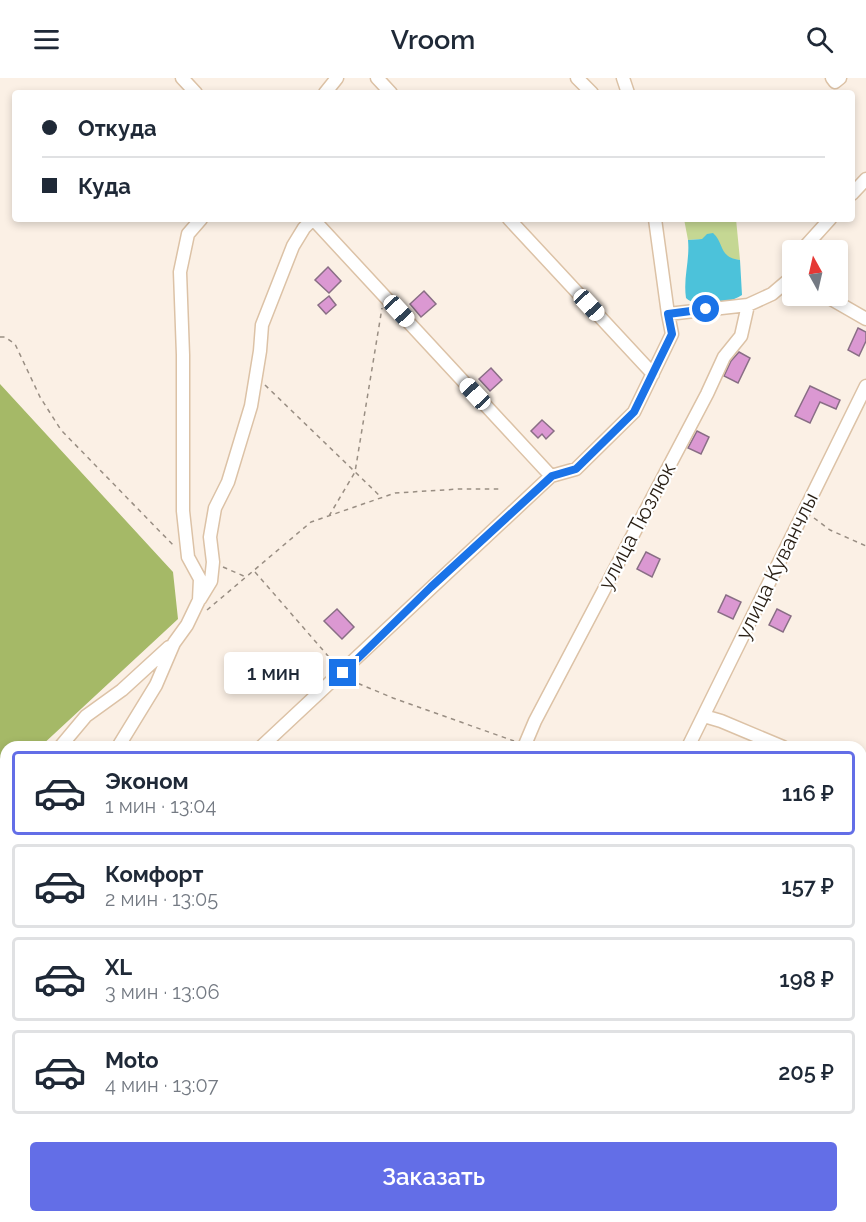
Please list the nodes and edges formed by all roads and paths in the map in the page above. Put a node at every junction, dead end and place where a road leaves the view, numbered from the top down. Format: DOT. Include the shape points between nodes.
graph roads {
  1 [pos="182,78"];
  2 [pos="378,78"];
  3 [pos="577,78"];
  4 [pos="832,78"];
  5 [pos="840,78"];
  6 [pos="193,90"];
  7 [pos="389,90"];
  8 [pos="589,90"];
  9 [pos="866,179"];
  10 [pos="855,191"];
  11 [pos="198,222"];
  12 [pos="310,222"];
  13 [pos="316,222"];
  14 [pos="512,222"];
  15 [pos="655,222"];
  16 [pos="827,222"];
  17 [pos="811,240"];
  18 [pos="782,286"];
  19 [pos="384,295"];
  20 [pos="748,305"];
  21 [pos="843,306"];
  22 [pos="668,314"];
  23 [pos="866,319"];
  24 [pos="0,337"];
  25 [pos="653,374"];
  26 [pos="256,376"];
  27 [pos="866,387"];
  28 [pos="355,472"];
  29 [pos="552,476"];
  30 [pos="500,489"];
  31 [pos="382,498"];
  32 [pos="805,510"];
  33 [pos="328,517"];
  34 [pos="866,546"];
  35 [pos="188,557"];
  36 [pos="254,572"];
  37 [pos="199,600"];
  38 [pos="203,614"];
  39 [pos="174,643"];
  40 [pos="343,673"];
  41 [pos="704,716"];
  42 [pos="65,741"];
  43 [pos="122,741"];
  44 [pos="268,741"];
  45 [pos="512,741"];
  46 [pos="526,741"];
  47 [pos="691,741"];
  48 [pos="769,741"];
  1 -- 6 [label="street"];
  2 -- 7 [label="street"];
  3 -- 8 [label="street"];
  4 -- 5 [label="street" via="836,82"];
  9 -- 10 [label="street"];
  11 -- 35 [label="street" via="188,234 180,272 183,511"];
  12 -- 26 [label="street" via="293,246 262,325"];
  13 -- 19 [label="street"];
  14 -- 25 [label="street"];
  15 -- 22 [label="street"];
  16 -- 17 [label="street"];
  18 -- 20 [label="street"];
  19 -- 28 [label="path"];
  19 -- 29 [label="street"];
  20 -- 22 [label="street"];
  20 -- 46 [label="street, улица Тюзлюк" via="741,336 724,357"];
  21 -- 23 [label="street"];
  22 -- 25 [label="street" via="672,334"];
  24 -- 35 [label="path" via="15,344 61,430"];
  25 -- 29 [label="street" via="634,412 576,469"];
  26 -- 28 [label="path"];
  26 -- 37 [label="street" via="228,482 215,508 210,537 211,581"];
  27 -- 32 [label="street, улица Куванчлы"];
  28 -- 31 [label="path"];
  28 -- 33 [label="path"];
  29 -- 40 [label="street"];
  30 -- 31 [label="path" via="395,493"];
  31 -- 33 [label="path"];
  32 -- 34 [label="path" via="830,530"];
  32 -- 41 [label="street, улица Куванчлы"];
  33 -- 36 [label="path" via="311,522"];
  35 -- 37 [label="street" via="200,579"];
  36 -- 38 [label="path"];
  36 -- 40 [label="path"];
  37 -- 39 [label="street"];
  39 -- 42 [label="street" via="86,716"];
  39 -- 43 [label="street" via="156,685"];
  40 -- 44 [label="street"];
  40 -- 45 [label="path" via="349,680 384,695"];
  41 -- 47 [label="street, улица Куванчлы"];
  41 -- 48 [label="street"];
}
